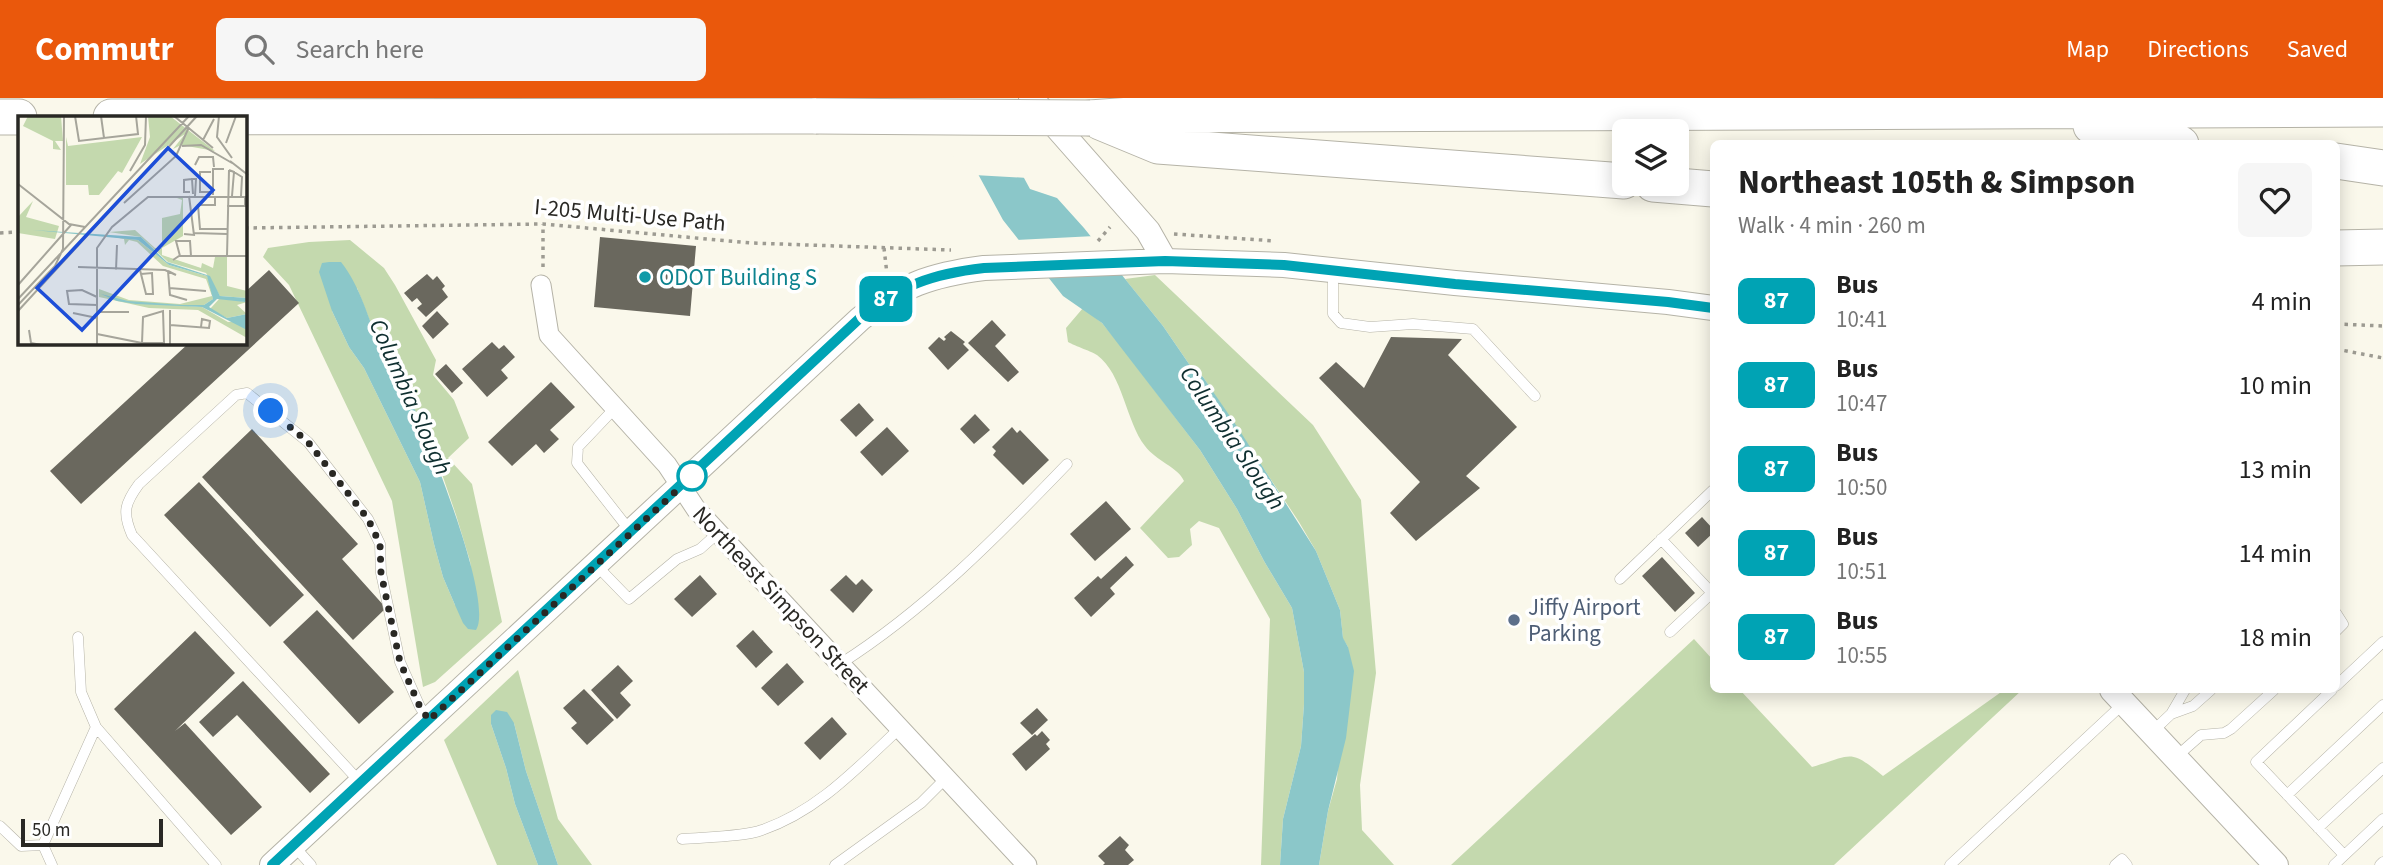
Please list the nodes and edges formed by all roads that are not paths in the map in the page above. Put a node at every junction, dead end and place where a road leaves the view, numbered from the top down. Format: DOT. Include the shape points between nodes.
graph roads {
  1 [pos="1031,98"];
  2 [pos="2383,109"];
  3 [pos="2012,110"];
  4 [pos="0,117"];
  5 [pos="18,117"];
  6 [pos="247,117"];
  7 [pos="1090,118"];
  8 [pos="2161,140"];
  9 [pos="2340,162"];
  10 [pos="2383,168"];
  11 [pos="1612,180"];
  12 [pos="1689,187"];
  13 [pos="1710,189"];
  14 [pos="2383,247"];
  15 [pos="2340,248"];
  16 [pos="1165,261"];
  17 [pos="1334,271"];
  18 [pos="541,285"];
  19 [pos="1710,308"];
  20 [pos="1535,396"];
  21 [pos="615,408"];
  22 [pos="1067,464"];
  23 [pos="681,487"];
  24 [pos="1710,493"];
  25 [pos="631,533"];
  26 [pos="718,533"];
  27 [pos="1661,539"];
  28 [pos="596,565"];
  29 [pos="1620,579"];
  30 [pos="1710,590"];
  31 [pos="1710,596"];
  32 [pos="1670,632"];
  33 [pos="78,637"];
  34 [pos="2383,642"];
  35 [pos="840,664"];
  36 [pos="2340,682"];
  37 [pos="2183,693"];
  38 [pos="2208,693"];
  39 [pos="2271,693"];
  40 [pos="2329,693"];
  41 [pos="2118,696"];
  42 [pos="2383,705"];
  43 [pos="2171,714"];
  44 [pos="429,720"];
  45 [pos="96,727"];
  46 [pos="900,728"];
  47 [pos="2152,732"];
  48 [pos="2175,758"];
  49 [pos="2383,768"];
  50 [pos="946,778"];
  51 [pos="360,783"];
  52 [pos="2287,795"];
  53 [pos="2383,820"];
  54 [pos="0,826"];
  55 [pos="2318,828"];
  56 [pos="682,839"];
  57 [pos="43,845"];
  58 [pos="293,845"];
  59 [pos="2344,855"];
  60 [pos="52,865"];
  61 [pos="216,865"];
  62 [pos="272,865"];
  63 [pos="311,865"];
  64 [pos="835,865"];
  65 [pos="1025,865"];
  66 [pos="1950,865"];
  67 [pos="2115,865"];
  68 [pos="2127,865"];
  69 [pos="2276,865"];
  70 [pos="2334,865"];
  1 -- 16 [label="street" via="1148,230"];
  2 -- 3 [label="highway"];
  3 -- 7 [label="highway"];
  3 -- 8 [label="highway"];
  4 -- 5 [label="highway"];
  6 -- 7 [label="highway, bridge"];
  7 -- 11 [label="highway" via="1158,146"];
  9 -- 10 [label="highway"];
  12 -- 13 [label="highway"];
  14 -- 15 [label="highway"];
  16 -- 17 [label="street"];
  16 -- 23 [label="street" via="984,268 909,286 880,303 832,344"];
  17 -- 19 [label="street"];
  17 -- 20 [label="lane" via="1333,314 1341,323 1473,329"];
  18 -- 21 [label="street, Northeast Simpson Street" via="549,335"];
  21 -- 23 [label="street, Northeast Simpson Street"];
  21 -- 25 [label="lane" via="578,447 576,463"];
  22 -- 35 [label="lane" via="965,566 876,641"];
  23 -- 25 [label="street"];
  23 -- 26 [label="street, Northeast Simpson Street"];
  24 -- 27 [label="lane"];
  25 -- 28 [label="street"];
  26 -- 28 [label="lane" via="700,549 677,559 629,599"];
  26 -- 35 [label="street, Northeast Simpson Street"];
  27 -- 29 [label="lane"];
  27 -- 30 [label="lane"];
  28 -- 44 [label="street"];
  31 -- 32 [label="lane"];
  33 -- 45 [label="lane" via="81,692"];
  34 -- 36 [label="lane"];
  35 -- 46 [label="street, Northeast Simpson Street"];
  37 -- 43 [label="lane"];
  38 -- 43 [label="lane" via="2193,706"];
  39 -- 48 [label="lane" via="2231,729 2202,736"];
  40 -- 52 [label="lane" via="2256,762"];
  41 -- 47 [label="street"];
  41 -- 66 [label="lane"];
  42 -- 52 [label="lane"];
  43 -- 47 [label="lane"];
  44 -- 51 [label="street"];
  44 -- 51 [label="lane" via="400,662 381,573 380,544 368,519 308,442 247,393 236,395 139,484 127,500 125,520 132,535"];
  45 -- 57 [label="lane"];
  45 -- 61 [label="lane"];
  46 -- 50 [label="street, Northeast Simpson Street"];
  46 -- 56 [label="lane" via="826,797 800,813 761,831"];
  47 -- 48 [label="street"];
  48 -- 69 [label="street"];
  49 -- 55 [label="lane"];
  50 -- 64 [label="lane" via="921,803"];
  50 -- 65 [label="street, Northeast Simpson Street"];
  51 -- 58 [label="street"];
  52 -- 55 [label="lane"];
  53 -- 59 [label="lane"];
  54 -- 57 [label="lane" via="21,846"];
  55 -- 59 [label="lane"];
  57 -- 60 [label="lane"];
  58 -- 62 [label="street"];
  58 -- 63 [label="lane"];
  59 -- 70 [label="lane"];
  67 -- 68 [label="lane" via="2122,859"];
}
